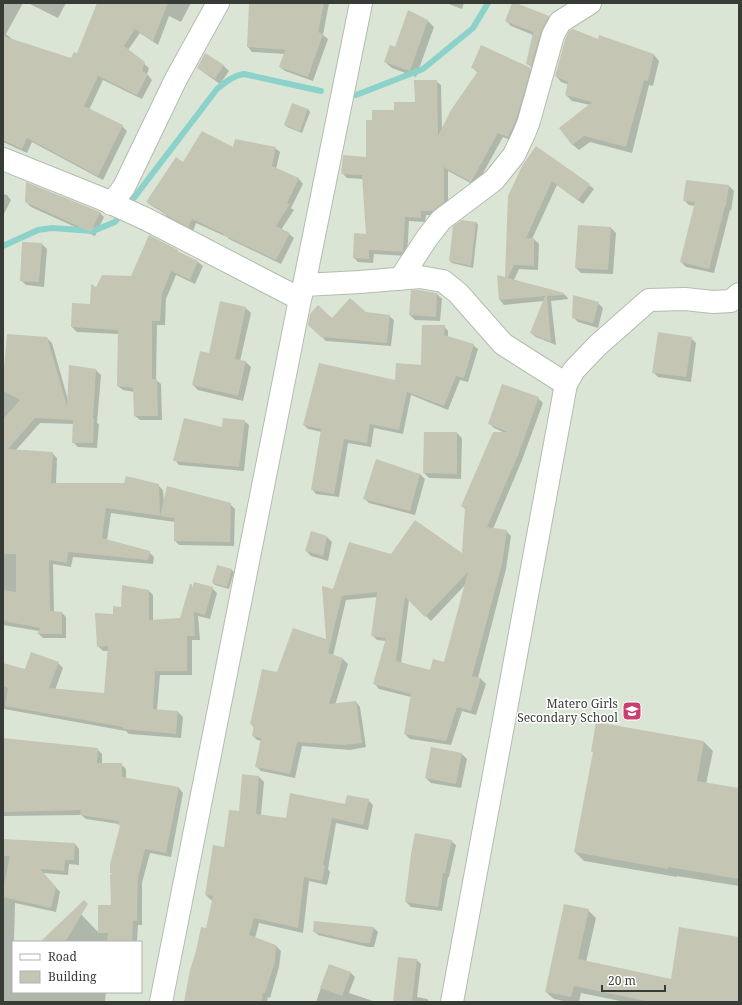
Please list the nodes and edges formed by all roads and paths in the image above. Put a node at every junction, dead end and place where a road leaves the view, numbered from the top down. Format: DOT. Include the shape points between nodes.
graph roads {
  1 [pos="218,3"];
  2 [pos="361,3"];
  3 [pos="590,3"];
  4 [pos="3,159"];
  5 [pos="111,204"];
  6 [pos="400,279"];
  7 [pos="302,292"];
  8 [pos="739,294"];
  9 [pos="566,384"];
  10 [pos="161,1002"];
  11 [pos="452,1002"];
  1 -- 5 [label="street" via="176,79 124,187"];
  2 -- 7 [label="street"];
  3 -- 6 [label="street" via="560,22 552,35 528,124 514,155 494,180 441,220"];
  4 -- 5 [label="street"];
  5 -- 7 [label="street"];
  6 -- 7 [label="street" via="360,282"];
  6 -- 9 [label="street" via="420,277 443,281 458,293 503,344"];
  7 -- 10 [label="street"];
  8 -- 9 [label="street" via="731,301 649,300 598,345 574,370"];
  9 -- 11 [label="street"];
}
